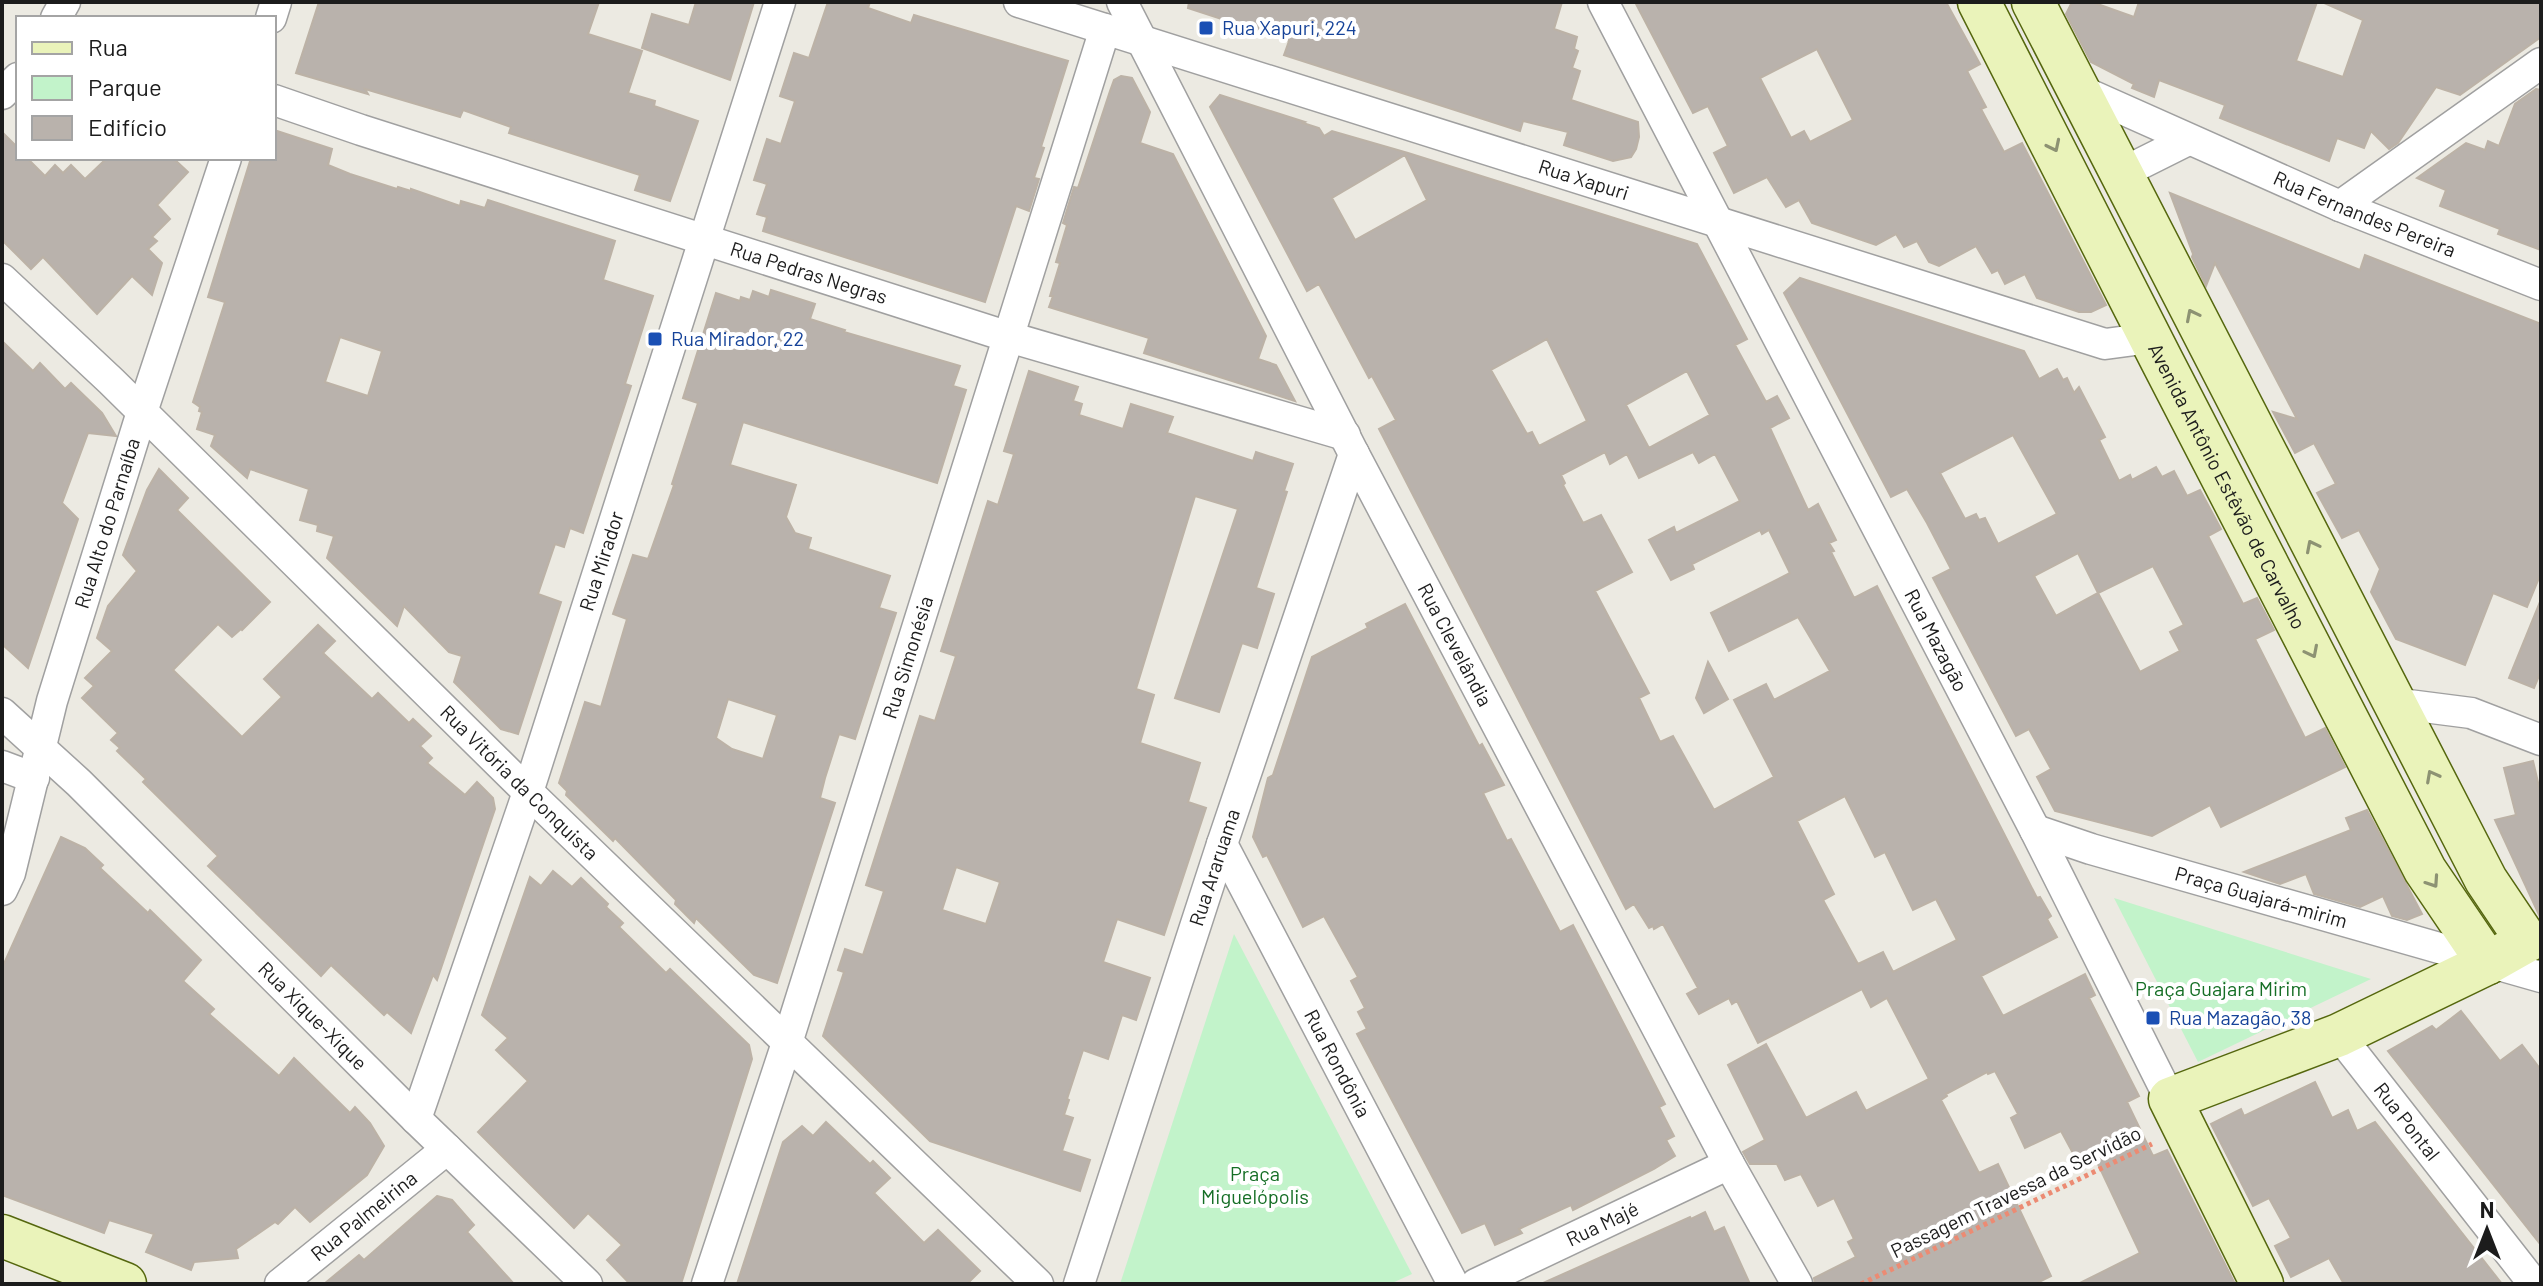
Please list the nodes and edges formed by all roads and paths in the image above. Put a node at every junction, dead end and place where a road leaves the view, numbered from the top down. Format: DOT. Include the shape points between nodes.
graph roads {
  1 [pos="780,2"];
  2 [pos="1019,2"];
  3 [pos="1122,2"];
  4 [pos="1603,2"];
  5 [pos="2036,9"];
  6 [pos="1987,16"];
  7 [pos="1105,29"];
  8 [pos="1142,41"];
  9 [pos="2541,63"];
  10 [pos="2073,83"];
  11 [pos="2031,99"];
  12 [pos="276,101"];
  13 [pos="2188,140"];
  14 [pos="225,160"];
  15 [pos="2120,174"];
  16 [pos="2340,206"];
  17 [pos="1718,223"];
  18 [pos="704,239"];
  19 [pos="2,279"];
  20 [pos="2541,285"];
  21 [pos="1009,337"];
  22 [pos="2150,338"];
  23 [pos="142,412"];
  24 [pos="1350,445"];
  25 [pos="2393,703"];
  26 [pos="2,713"];
  27 [pos="2541,740"];
  28 [pos="37,763"];
  29 [pos="2,766"];
  30 [pos="528,792"];
  31 [pos="2035,830"];
  32 [pos="1222,844"];
  33 [pos="2,890"];
  34 [pos="2488,963"];
  35 [pos="2536,965"];
  36 [pos="2339,1035"];
  37 [pos="787,1043"];
  38 [pos="2177,1114"];
  39 [pos="416,1119"];
  40 [pos="447,1149"];
  41 [pos="1729,1164"];
  42 [pos="2,1236"];
  43 [pos="125,1284"];
  44 [pos="280,1284"];
  45 [pos="587,1284"];
  46 [pos="707,1284"];
  47 [pos="1038,1284"];
  48 [pos="1079,1284"];
  49 [pos="1453,1284"];
  50 [pos="1476,1284"];
  51 [pos="1797,1284"];
  52 [pos="1861,1284"];
  53 [pos="2262,1284"];
  54 [pos="2534,1284"];
  1 -- 18 [label="street, Rua Mirador"];
  2 -- 7 [label="street, Rua Xapuri"];
  3 -- 8 [label="street, Rua Clevelândia"];
  4 -- 17 [label="street, Rua Mazagão"];
  5 -- 6 [label="street" via="2036,32 2025,42 2008,41"];
  5 -- 10 [label="street"];
  6 -- 11 [label="street, Avenida Antônio Estêvão de Carvalho"];
  7 -- 8 [label="street, Rua Xapuri"];
  7 -- 21 [label="street, Rua Simonésia"];
  8 -- 17 [label="street, Rua Xapuri"];
  8 -- 24 [label="street, Rua Clevelândia"];
  9 -- 16 [label="street"];
  10 -- 11 [label="street" via="2055,75 2041,78"];
  10 -- 13 [label="street, Rua Fernandes Pereira"];
  10 -- 15 [label="street"];
  11 -- 22 [label="street, Avenida Antônio Estêvão de Carvalho, one-way"];
  12 -- 18 [label="street, Rua Pedras Negras"];
  13 -- 15 [label="street"];
  13 -- 16 [label="street, Rua Fernandes Pereira"];
  14 -- 23 [label="street, Rua Alto do Parnaíba"];
  25 -- 15 [label="street, one-way"];
  16 -- 20 [label="street, Rua Fernandes Pereira"];
  17 -- 22 [label="street, Rua Xapuri" via="2105,344"];
  17 -- 31 [label="street, Rua Mazagão"];
  18 -- 21 [label="street, Rua Pedras Negras"];
  18 -- 30 [label="street, Rua Mirador"];
  19 -- 23 [label="street, Rua Vitória da Conquista"];
  21 -- 24 [label="street, Rua Pedras Negras"];
  21 -- 37 [label="street, Rua Simonésia"];
  22 -- 34 [label="street, Avenida Antônio Estêvão de Carvalho, one-way" via="2425,870"];
  23 -- 28 [label="street, Rua Alto do Parnaíba"];
  23 -- 30 [label="street, Rua Vitória da Conquista"];
  24 -- 32 [label="street, Rua Araruama"];
  24 -- 41 [label="street, Rua Clevelândia"];
  25 -- 27 [label="street" via="2471,713"];
  35 -- 25 [label="street, one-way"];
  26 -- 28 [label="street, Rua Xique-Xique"];
  28 -- 29 [label="street"];
  28 -- 33 [label="street, Rua Alto do Parnaíba"];
  28 -- 39 [label="street, Rua Xique-Xique" via="79,783"];
  30 -- 37 [label="street, Rua Vitória da Conquista"];
  30 -- 39 [label="street, Rua Mirador"];
  31 -- 34 [label="street, Praça Guajará-mirim"];
  31 -- 38 [label="street, Rua Mazagão"];
  32 -- 48 [label="street, Rua Araruama"];
  32 -- 49 [label="street, Rua Rondônia"];
  34 -- 35 [label="street"];
  34 -- 36 [label="street"];
  36 -- 38 [label="street"];
  36 -- 54 [label="street, Rua Pontal"];
  37 -- 46 [label="street, Rua Simonésia"];
  37 -- 47 [label="street, Rua Vitória da Conquista"];
  38 -- 52 [label="path, Passagem Travessa da Servidão"];
  38 -- 53 [label="street, Rua Mazagão"];
  39 -- 40 [label="street, Rua Xique-Xique"];
  40 -- 44 [label="street, Rua Palmeirina"];
  40 -- 45 [label="street, Rua Xique-Xique"];
  41 -- 50 [label="street, Rua Majé"];
  41 -- 51 [label="street, Rua Clevelândia"];
  42 -- 43 [label="street"];
}
